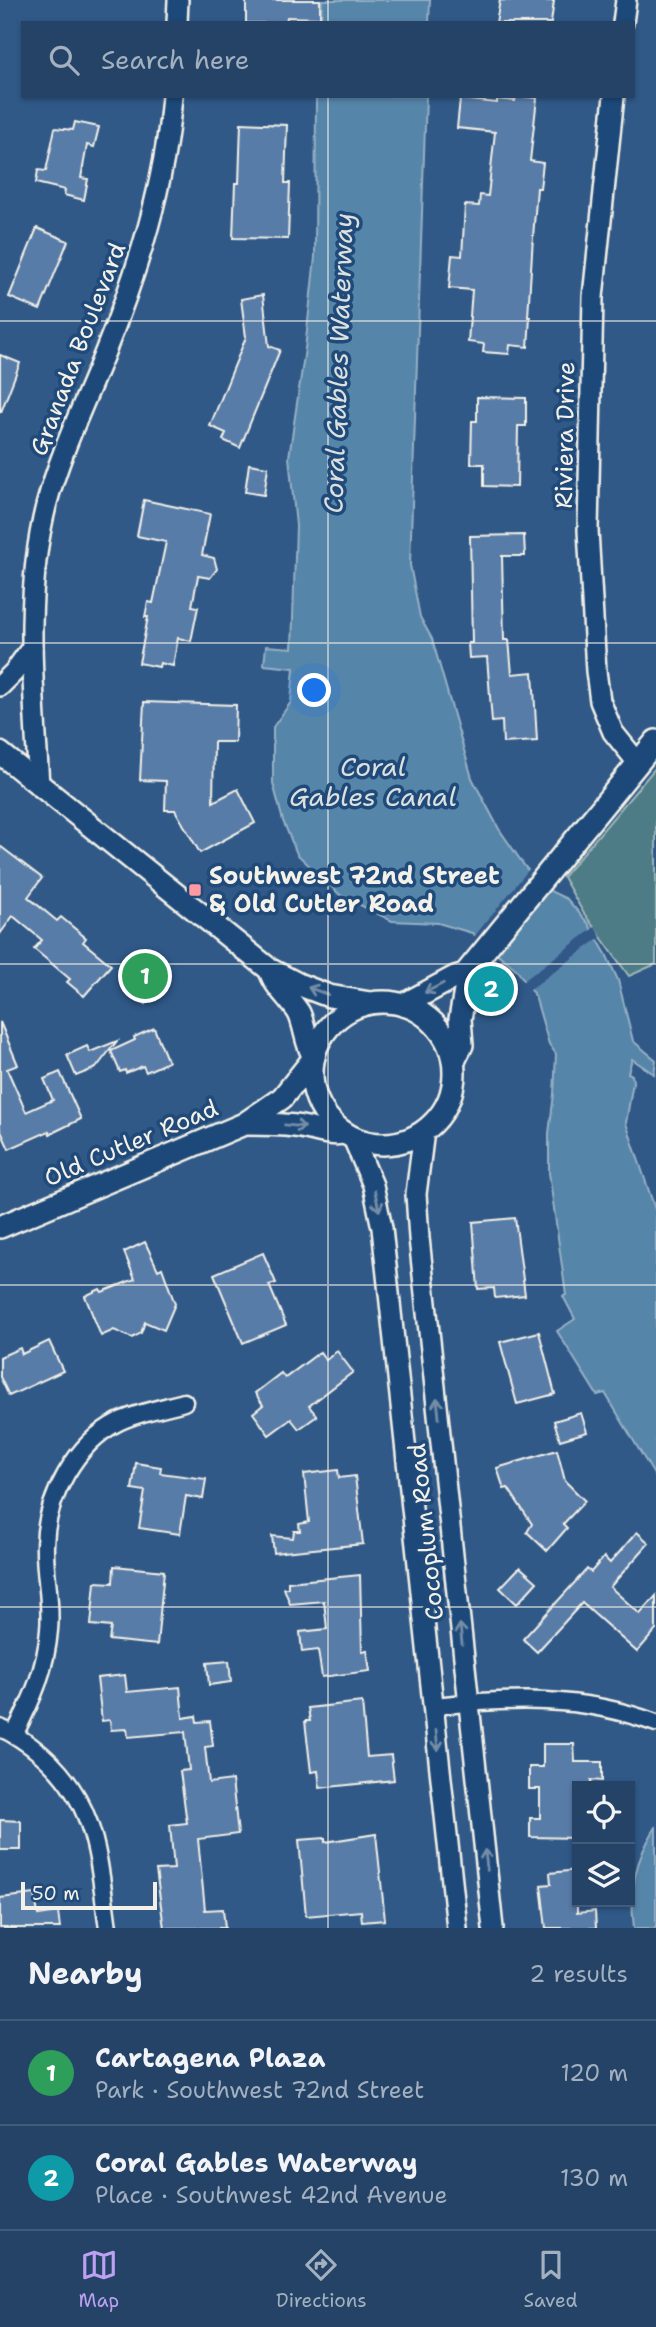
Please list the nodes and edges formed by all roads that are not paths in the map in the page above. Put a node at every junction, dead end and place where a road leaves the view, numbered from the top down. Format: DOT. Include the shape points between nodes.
graph roads {
  1 [pos="178,0"];
  2 [pos="626,0"];
  3 [pos="177,21"];
  4 [pos="623,21"];
  5 [pos="172,98"];
  6 [pos="614,98"];
  7 [pos="33,647"];
  8 [pos="0,686"];
  9 [pos="656,741"];
  10 [pos="0,753"];
  11 [pos="638,763"];
  12 [pos="39,786"];
  13 [pos="269,969"];
  14 [pos="465,974"];
  15 [pos="370,1003"];
  16 [pos="403,1005"];
  17 [pos="314,1058"];
  18 [pos="454,1061"];
  19 [pos="244,1124"];
  20 [pos="424,1131"];
  21 [pos="349,1135"];
  22 [pos="0,1227"];
  23 [pos="184,1402"];
  24 [pos="469,1703"];
  25 [pos="434,1706"];
  26 [pos="656,1723"];
  27 [pos="7,1731"];
  28 [pos="108,1928"];
  29 [pos="457,1928"];
  30 [pos="493,1928"];
  1 -- 3 [label="street"];
  2 -- 4 [label="street"];
  5 -- 7 [label="street, Granada Boulevard" via="149,227 47,503 33,578"];
  6 -- 11 [label="street, Riviera Drive" via="593,297 587,530 600,701 614,732"];
  7 -- 8 [label="street"];
  7 -- 12 [label="street, Granada Boulevard"];
  9 -- 11 [label="main road"];
  10 -- 12 [label="main road"];
  11 -- 14 [label="main road"];
  12 -- 13 [label="main road"];
  15 -- 13 [label="main road, one-way" via="329,996"];
  13 -- 17 [label="main road" via="298,1011"];
  14 -- 16 [label="main road, one-way"];
  14 -- 18 [label="main road" via="462,1045"];
  15 -- 16 [label="main road"];
  15 -- 17 [label="main road" via="331,1024"];
  16 -- 18 [label="main road" via="433,1022"];
  17 -- 19 [label="main road, Old Cutler Road" via="282,1098"];
  17 -- 21 [label="main road" via="317,1098 324,1112"];
  18 -- 20 [label="main road" via="447,1105"];
  19 -- 21 [label="main road, Old Cutler Road, one-way" via="293,1125"];
  19 -- 22 [label="main road, Old Cutler Road"];
  20 -- 21 [label="main road" via="388,1144"];
  24 -- 20 [label="street, Cocoplum Road, one-way" via="416,1203"];
  21 -- 25 [label="street, Cocoplum Road, one-way" via="373,1185 382,1228"];
  23 -- 27 [label="street" via="109,1427 82,1451 63,1480 46,1530 47,1652 35,1694"];
  24 -- 25 [label="street"];
  24 -- 26 [label="street" via="540,1700 586,1704"];
  30 -- 24 [label="street, Cocoplum Road, one-way"];
  25 -- 29 [label="street, Cocoplum Road, one-way"];
  27 -- 28 [label="street" via="51,1762 84,1806"];
}
